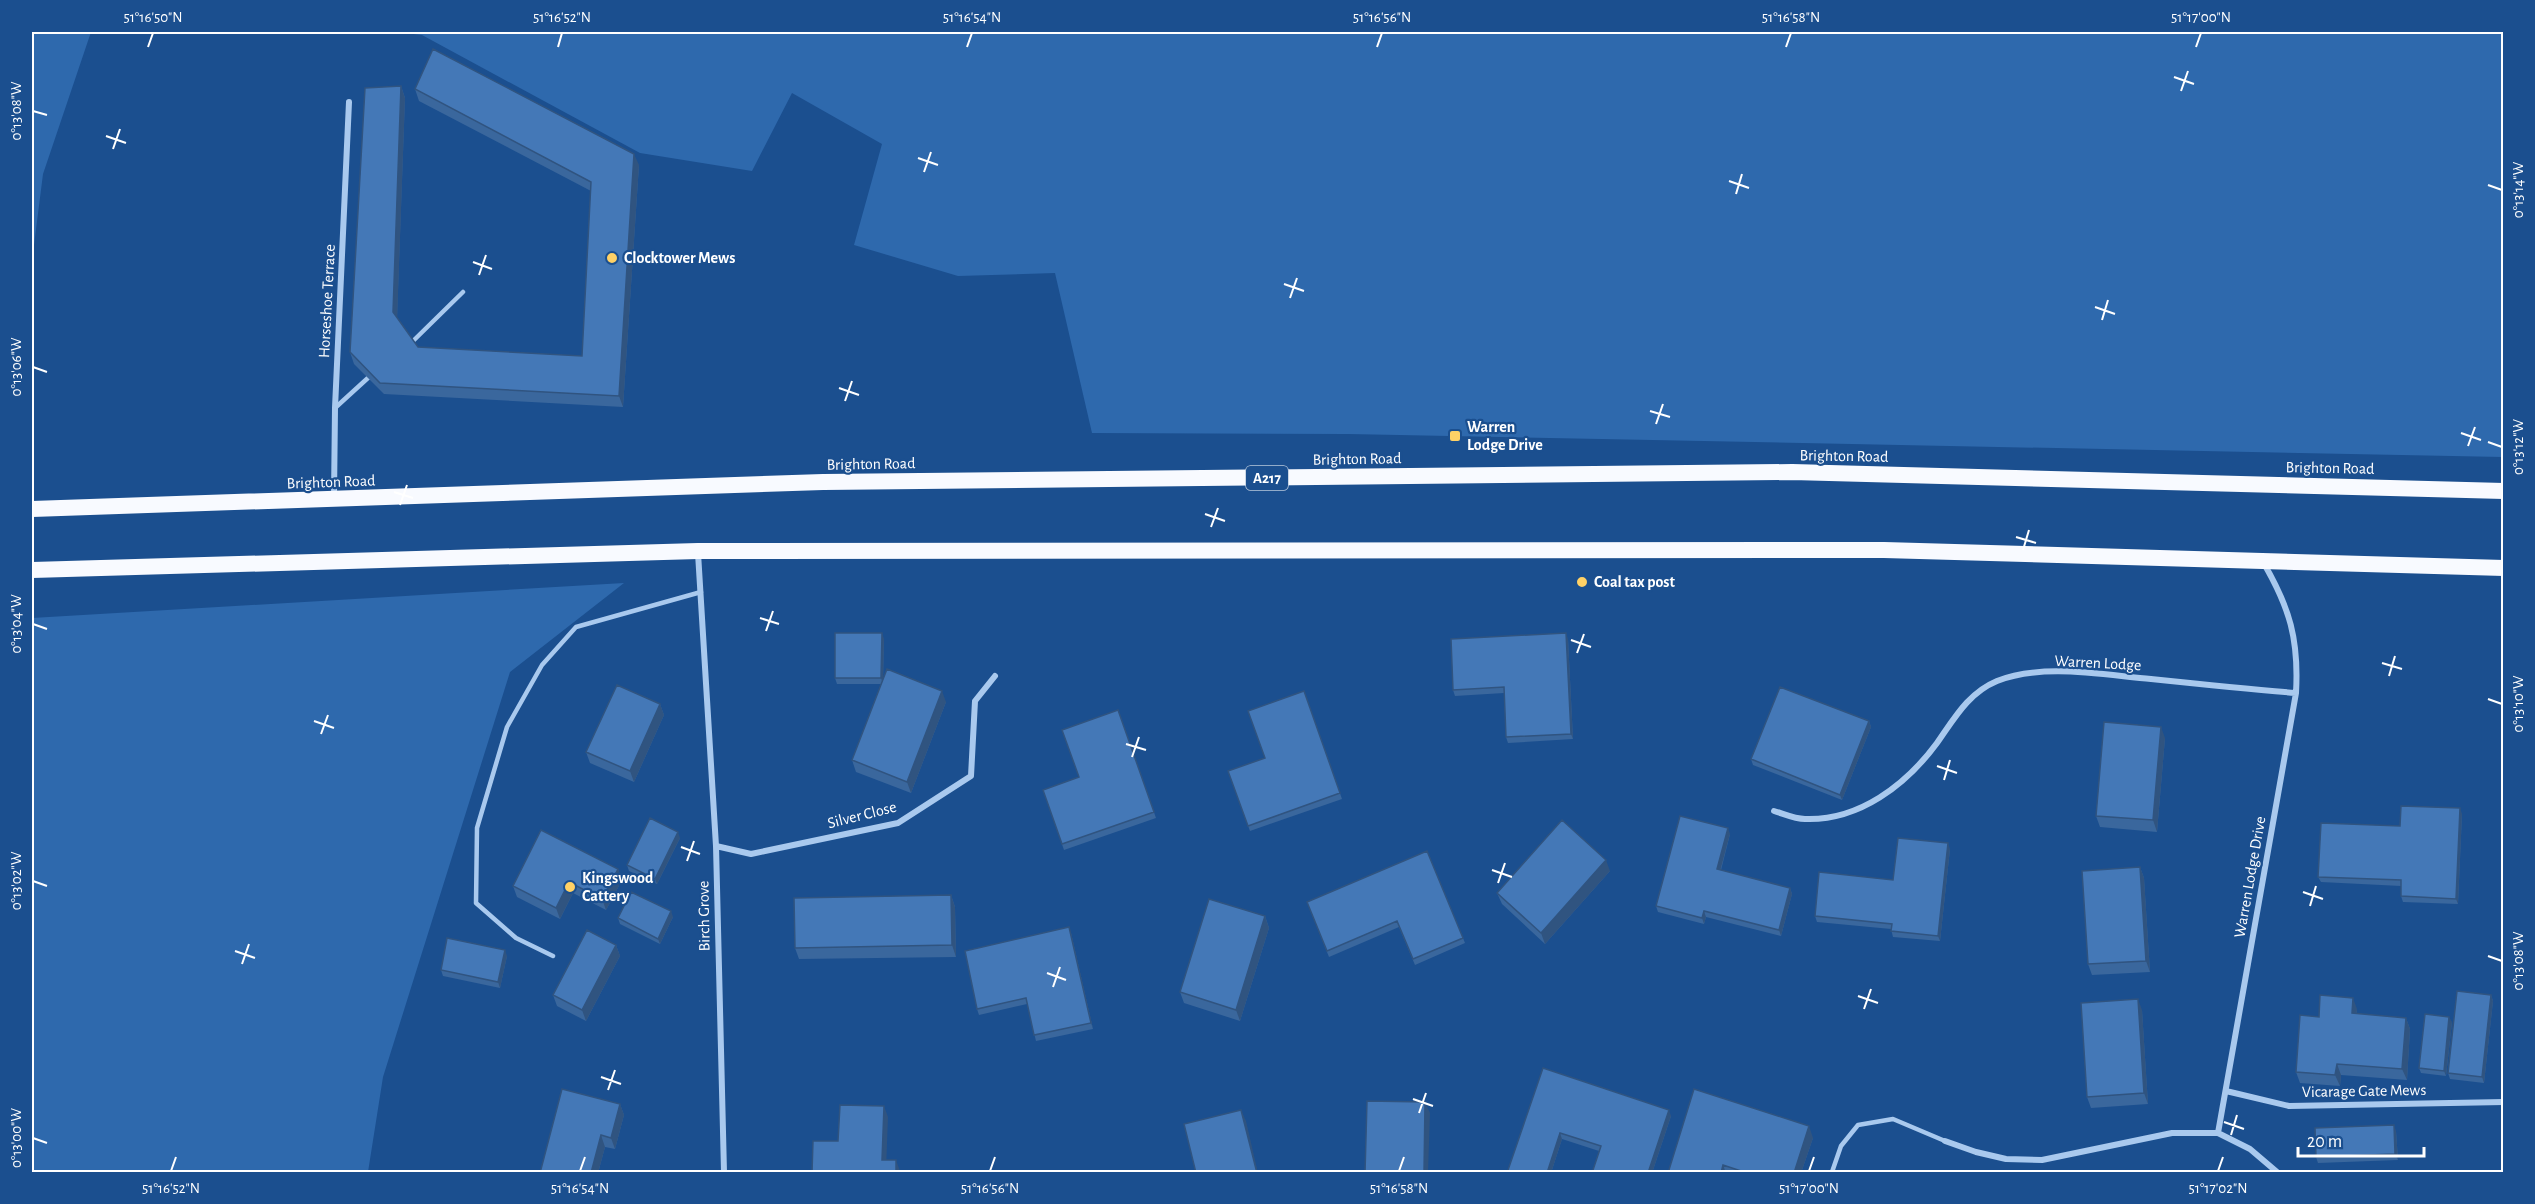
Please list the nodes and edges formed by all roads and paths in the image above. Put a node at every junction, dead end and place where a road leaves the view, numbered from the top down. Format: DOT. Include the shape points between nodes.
graph roads {
  1 [pos="349,102"];
  2 [pos="463,292"];
  3 [pos="411,343"];
  4 [pos="369,377"];
  5 [pos="335,408"];
  6 [pos="2504,491"];
  7 [pos="334,500"];
  8 [pos="32,509"];
  9 [pos="698,551"];
  10 [pos="2262,559"];
  11 [pos="2504,568"];
  12 [pos="32,570"];
  13 [pos="701,592"];
  14 [pos="995,676"];
  15 [pos="2296,693"];
  16 [pos="1774,811"];
  17 [pos="716,846"];
  18 [pos="554,956"];
  19 [pos="2226,1091"];
  20 [pos="2504,1102"];
  21 [pos="2218,1133"];
  22 [pos="1945,1141"];
  23 [pos="724,1173"];
  24 [pos="1832,1173"];
  25 [pos="2277,1173"];
  1 -- 5 [label="street, Horseshoe Terrace"];
  2 -- 3 [label="lane"];
  4 -- 5 [label="lane"];
  5 -- 7 [label="street, Horseshoe Terrace"];
  6 -- 7 [label="highway, Brighton Road / A217" via="1792,472 824,482"];
  7 -- 8 [label="highway, Brighton Road / A217"];
  9 -- 10 [label="highway" via="1884,550"];
  9 -- 12 [label="highway"];
  9 -- 13 [label="street, Birch Grove"];
  10 -- 11 [label="highway"];
  10 -- 15 [label="street, Warren Lodge Drive" via="2279,588 2292,623 2298,658"];
  13 -- 17 [label="street, Birch Grove"];
  13 -- 18 [label="lane" via="576,627 542,665 507,727 477,828 476,903 516,938"];
  14 -- 17 [label="street, Silver Close" via="975,701 971,776 898,823 752,854"];
  15 -- 16 [label="street, Warren Lodge" via="2067,671 1997,681 1958,712 1912,771 1863,808 1833,818 1802,819"];
  15 -- 19 [label="street, Warren Lodge Drive"];
  17 -- 23 [label="street, Birch Grove"];
  19 -- 20 [label="street, Vicarage Gate Mews" via="2289,1106"];
  19 -- 21 [label="street, Warren Lodge Drive"];
  21 -- 22 [label="street" via="2172,1133 2042,1160 2006,1159"];
  21 -- 25 [label="street" via="2250,1149"];
  22 -- 24 [label="lane" via="1893,1119 1858,1125 1841,1146"];
}
